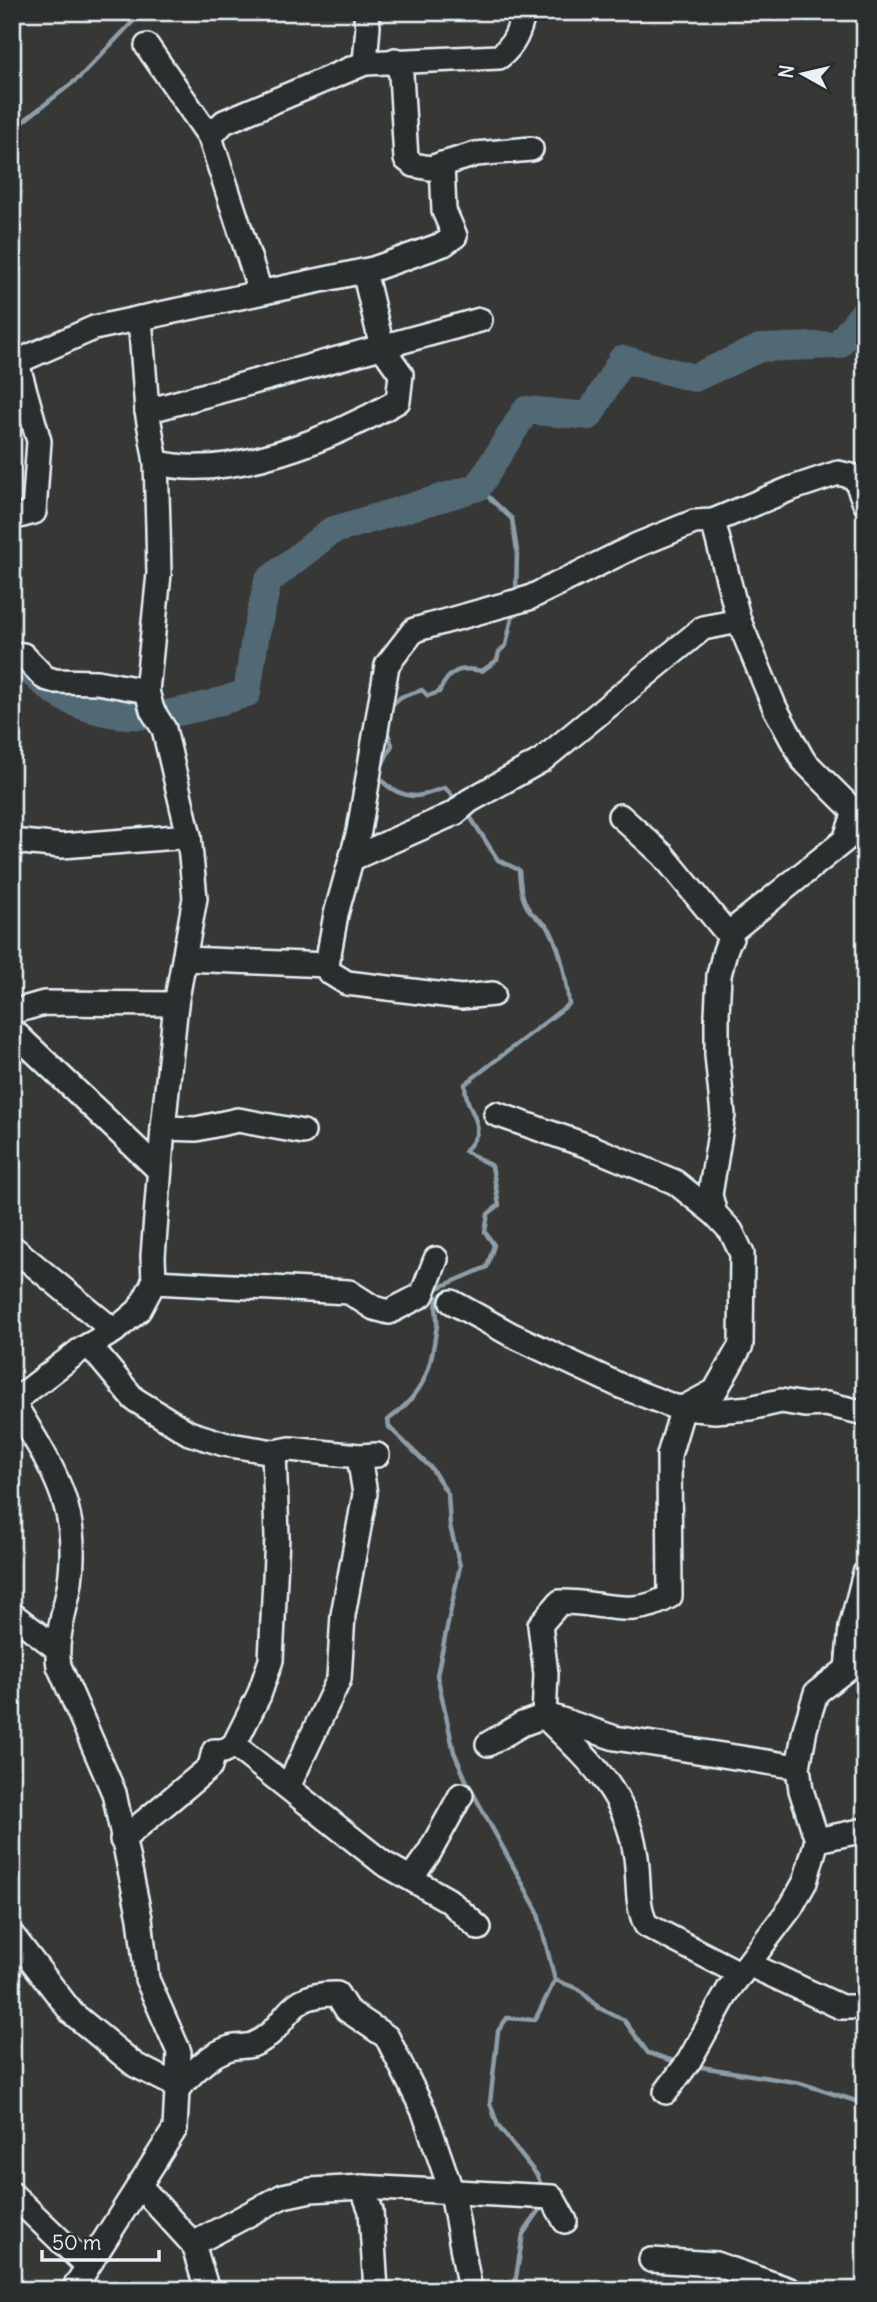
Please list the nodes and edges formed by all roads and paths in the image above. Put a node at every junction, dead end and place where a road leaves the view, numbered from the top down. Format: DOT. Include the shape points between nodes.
graph roads {
  1 [pos="365,12"];
  2 [pos="524,12"];
  3 [pos="147,46"];
  4 [pos="395,60"];
  5 [pos="365,63"];
  6 [pos="210,137"];
  7 [pos="531,149"];
  8 [pos="442,164"];
  9 [pos="364,271"];
  10 [pos="261,291"];
  11 [pos="140,318"];
  12 [pos="480,320"];
  13 [pos="382,347"];
  14 [pos="14,363"];
  15 [pos="147,411"];
  16 [pos="156,462"];
  17 [pos="865,503"];
  18 [pos="12,518"];
  19 [pos="713,521"];
  20 [pos="739,621"];
  21 [pos="12,654"];
  22 [pos="154,710"];
  23 [pos="860,808"];
  24 [pos="620,817"];
  25 [pos="189,836"];
  26 [pos="12,841"];
  27 [pos="351,859"];
  28 [pos="731,938"];
  29 [pos="185,959"];
  30 [pos="327,965"];
  31 [pos="493,993"];
  32 [pos="176,1004"];
  33 [pos="12,1012"];
  34 [pos="12,1030"];
  35 [pos="496,1114"];
  36 [pos="163,1128"];
  37 [pos="303,1132"];
  38 [pos="159,1170"];
  39 [pos="715,1214"];
  40 [pos="12,1247"];
  41 [pos="436,1259"];
  42 [pos="154,1282"];
  43 [pos="452,1302"];
  44 [pos="114,1331"];
  45 [pos="89,1345"];
  46 [pos="13,1402"];
  47 [pos="683,1408"];
  48 [pos="865,1413"];
  49 [pos="274,1452"];
  50 [pos="865,1573"];
  51 [pos="12,1614"];
  52 [pos="55,1647"];
  53 [pos="544,1716"];
  54 [pos="488,1744"];
  55 [pos="234,1745"];
  56 [pos="798,1767"];
  57 [pos="288,1787"];
  58 [pos="461,1795"];
  59 [pos="865,1830"];
  60 [pos="122,1840"];
  61 [pos="817,1840"];
  62 [pos="411,1878"];
  63 [pos="479,1928"];
  64 [pos="12,1935"];
  65 [pos="746,1968"];
  66 [pos="865,2007"];
  67 [pos="179,2087"];
  68 [pos="666,2092"];
  69 [pos="139,2185"];
  70 [pos="362,2188"];
  71 [pos="452,2193"];
  72 [pos="12,2194"];
  73 [pos="565,2221"];
  74 [pos="193,2244"];
  75 [pos="651,2260"];
  76 [pos="87,2266"];
  77 [pos="72,2290"];
  78 [pos="207,2290"];
  79 [pos="376,2290"];
  80 [pos="470,2290"];
  81 [pos="790,2290"];
  1 -- 5 [label="street"];
  2 -- 4 [label="street" via="518,35 499,57"];
  3 -- 6 [label="street"];
  4 -- 5 [label="street"];
  4 -- 8 [label="street" via="401,74 406,159 430,168"];
  5 -- 6 [label="street" via="224,122"];
  6 -- 10 [label="street"];
  7 -- 8 [label="street" via="476,154"];
  8 -- 9 [label="street" via="444,211 455,236 444,244"];
  9 -- 10 [label="street"];
  9 -- 13 [label="street"];
  10 -- 11 [label="street"];
  11 -- 14 [label="street" via="94,328"];
  11 -- 15 [label="street"];
  12 -- 13 [label="street"];
  13 -- 15 [label="street"];
  13 -- 16 [label="street" via="401,374 398,401 377,413 310,444 226,465"];
  14 -- 18 [label="street" via="39,441 34,512"];
  15 -- 16 [label="street"];
  16 -- 22 [label="street" via="159,574"];
  17 -- 19 [label="street" via="855,477 838,473"];
  19 -- 20 [label="street"];
  19 -- 27 [label="street" via="694,523 635,546 529,598 414,630 387,665"];
  20 -- 23 [label="street" via="775,708 803,760"];
  20 -- 27 [label="street" via="703,628 542,760 462,807"];
  21 -- 22 [label="street" via="23,655 45,678 96,682"];
  22 -- 25 [label="street"];
  23 -- 28 [label="street" via="845,840 733,930"];
  24 -- 28 [label="street" via="663,855"];
  25 -- 26 [label="street" via="62,846"];
  25 -- 29 [label="street" via="195,898"];
  27 -- 30 [label="street"];
  28 -- 39 [label="street" via="719,975 717,1055 723,1115 710,1195"];
  29 -- 30 [label="street"];
  29 -- 32 [label="street"];
  30 -- 31 [label="street" via="329,972 347,983 461,997"];
  32 -- 33 [label="street" via="44,1003"];
  32 -- 36 [label="street"];
  34 -- 38 [label="street"];
  35 -- 39 [label="street" via="675,1182"];
  36 -- 37 [label="street" via="196,1129 238,1120"];
  36 -- 38 [label="street"];
  38 -- 42 [label="street"];
  39 -- 47 [label="street" via="731,1231 742,1254 741,1345 715,1391"];
  40 -- 44 [label="street"];
  41 -- 42 [label="street" via="422,1296 389,1312 349,1292"];
  42 -- 44 [label="street" via="139,1310"];
  43 -- 47 [label="street" via="623,1387"];
  44 -- 45 [label="street"];
  45 -- 46 [label="street"];
  45 -- 49 [label="street" via="134,1399 189,1433"];
  46 -- 52 [label="street" via="56,1476 71,1519 75,1550 65,1619"];
  47 -- 48 [label="street" via="715,1411 781,1401 827,1404"];
  47 -- 53 [label="street" via="669,1455 670,1596 652,1607 628,1609 560,1602 540,1625 546,1674"];
  49 -- 55 [label="street" via="277,1537 271,1660"];
  49 -- 57 [label="street" via="290,1449 368,1456 343,1615 339,1679"];
  50 -- 56 [label="street" via="851,1627 847,1669 816,1693"];
  51 -- 52 [label="street"];
  52 -- 60 [label="street" via="114,1793"];
  53 -- 54 [label="street"];
  53 -- 56 [label="street" via="614,1738"];
  53 -- 65 [label="street" via="597,1768 630,1820 638,1910 646,1925"];
  55 -- 57 [label="street"];
  55 -- 60 [label="street" via="215,1751 209,1767"];
  56 -- 61 [label="street"];
  57 -- 62 [label="street" via="383,1863"];
  58 -- 62 [label="street"];
  59 -- 61 [label="street"];
  60 -- 67 [label="street" via="147,1979 179,2052"];
  61 -- 65 [label="street" via="806,1882"];
  62 -- 63 [label="street" via="447,1900"];
  64 -- 67 [label="street" via="72,2013 135,2065"];
  65 -- 66 [label="street" via="757,1968 841,2007"];
  65 -- 68 [label="street"];
  67 -- 69 [label="street" via="175,2129"];
  67 -- 71 [label="street" via="208,2057 252,2045 313,1994 337,1994 347,2011 387,2037 424,2112"];
  69 -- 74 [label="street"];
  69 -- 76 [label="street"];
  70 -- 71 [label="street"];
  70 -- 74 [label="street" via="283,2196"];
  70 -- 79 [label="street" via="371,2211"];
  71 -- 73 [label="street" via="542,2197"];
  71 -- 80 [label="street"];
  72 -- 76 [label="street"];
  74 -- 78 [label="street"];
  75 -- 81 [label="street" via="716,2264"];
  76 -- 77 [label="street"];
}
